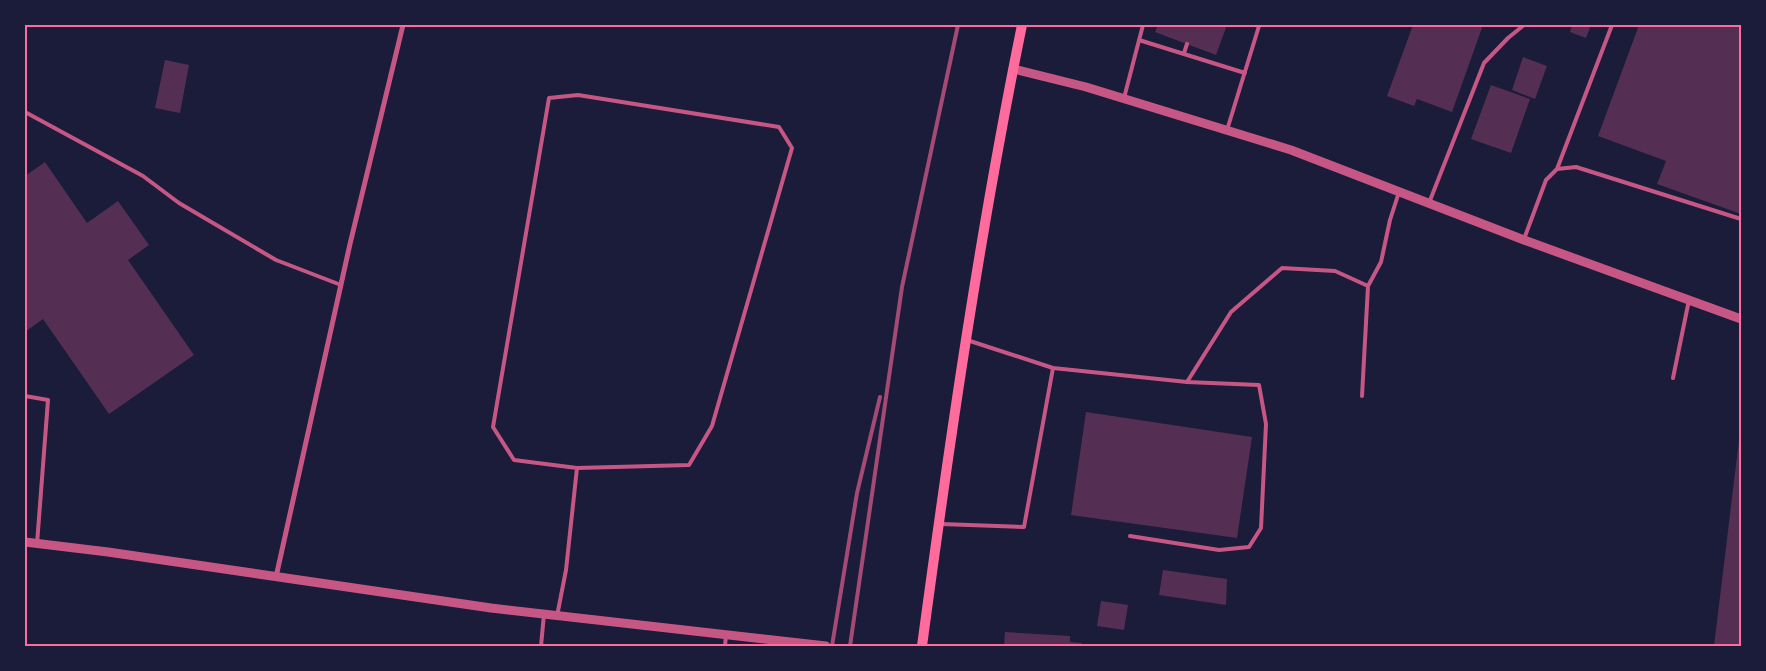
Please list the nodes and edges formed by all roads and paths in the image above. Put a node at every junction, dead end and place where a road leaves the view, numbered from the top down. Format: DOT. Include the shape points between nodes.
graph roads {
  1 [pos="403,25"];
  2 [pos="1022,25"];
  3 [pos="1143,25"];
  4 [pos="1256,25"];
  5 [pos="1524,25"];
  6 [pos="1612,25"];
  7 [pos="1139,40"];
  8 [pos="1186,44"];
  9 [pos="1184,54"];
  10 [pos="1013,69"];
  11 [pos="1244,73"];
  12 [pos="1124,98"];
  13 [pos="25,112"];
  14 [pos="1227,130"];
  15 [pos="1557,169"];
  16 [pos="1399,192"];
  17 [pos="1429,204"];
  18 [pos="1741,219"];
  19 [pos="1524,240"];
  20 [pos="341,285"];
  21 [pos="1368,286"];
  22 [pos="1689,300"];
  23 [pos="1741,318"];
  24 [pos="966,340"];
  25 [pos="1053,368"];
  26 [pos="1673,378"];
  27 [pos="1187,382"];
  28 [pos="25,396"];
  29 [pos="1362,396"];
  30 [pos="576,468"];
  31 [pos="938,524"];
  32 [pos="1130,536"];
  33 [pos="25,542"];
  34 [pos="37,544"];
  35 [pos="276,577"];
  36 [pos="544,614"];
  37 [pos="557,616"];
  38 [pos="726,635"];
  39 [pos="541,646"];
  40 [pos="725,646"];
  41 [pos="826,646"];
  42 [pos="922,646"];
  1 -- 20 [label="street"];
  2 -- 10 [label="main road"];
  3 -- 7 [label="lane"];
  4 -- 11 [label="lane" via="1259,26"];
  5 -- 17 [label="lane" via="1484,63"];
  6 -- 15 [label="lane"];
  7 -- 9 [label="lane"];
  7 -- 12 [label="lane"];
  8 -- 9 [label="lane"];
  9 -- 11 [label="lane"];
  10 -- 12 [label="street"];
  10 -- 24 [label="main road"];
  11 -- 14 [label="lane"];
  12 -- 14 [label="street"];
  13 -- 20 [label="lane" via="143,176 179,203 276,260"];
  14 -- 16 [label="street" via="1291,150"];
  15 -- 18 [label="lane" via="1576,167"];
  15 -- 19 [label="lane" via="1546,180"];
  16 -- 17 [label="street"];
  16 -- 21 [label="lane" via="1381,262"];
  17 -- 19 [label="street"];
  19 -- 22 [label="street"];
  20 -- 35 [label="street"];
  21 -- 27 [label="lane" via="1335,271 1282,268 1231,312"];
  21 -- 29 [label="lane"];
  22 -- 23 [label="street"];
  22 -- 26 [label="lane"];
  24 -- 25 [label="lane"];
  24 -- 31 [label="main road"];
  25 -- 27 [label="lane"];
  25 -- 31 [label="lane" via="1024,527"];
  27 -- 32 [label="lane" via="1259,384 1266,424 1260,528 1249,546 1219,550"];
  28 -- 34 [label="lane" via="48,400"];
  30 -- 30 [label="lane" via="514,460 494,427 550,98 578,95 779,127 792,148 712,426 689,464"];
  30 -- 37 [label="lane" via="566,570"];
  31 -- 42 [label="main road"];
  33 -- 34 [label="street"];
  34 -- 35 [label="street"];
  35 -- 36 [label="street"];
  36 -- 37 [label="street"];
  36 -- 39 [label="lane"];
  37 -- 38 [label="street"];
  38 -- 40 [label="lane"];
  38 -- 41 [label="street"];
}
